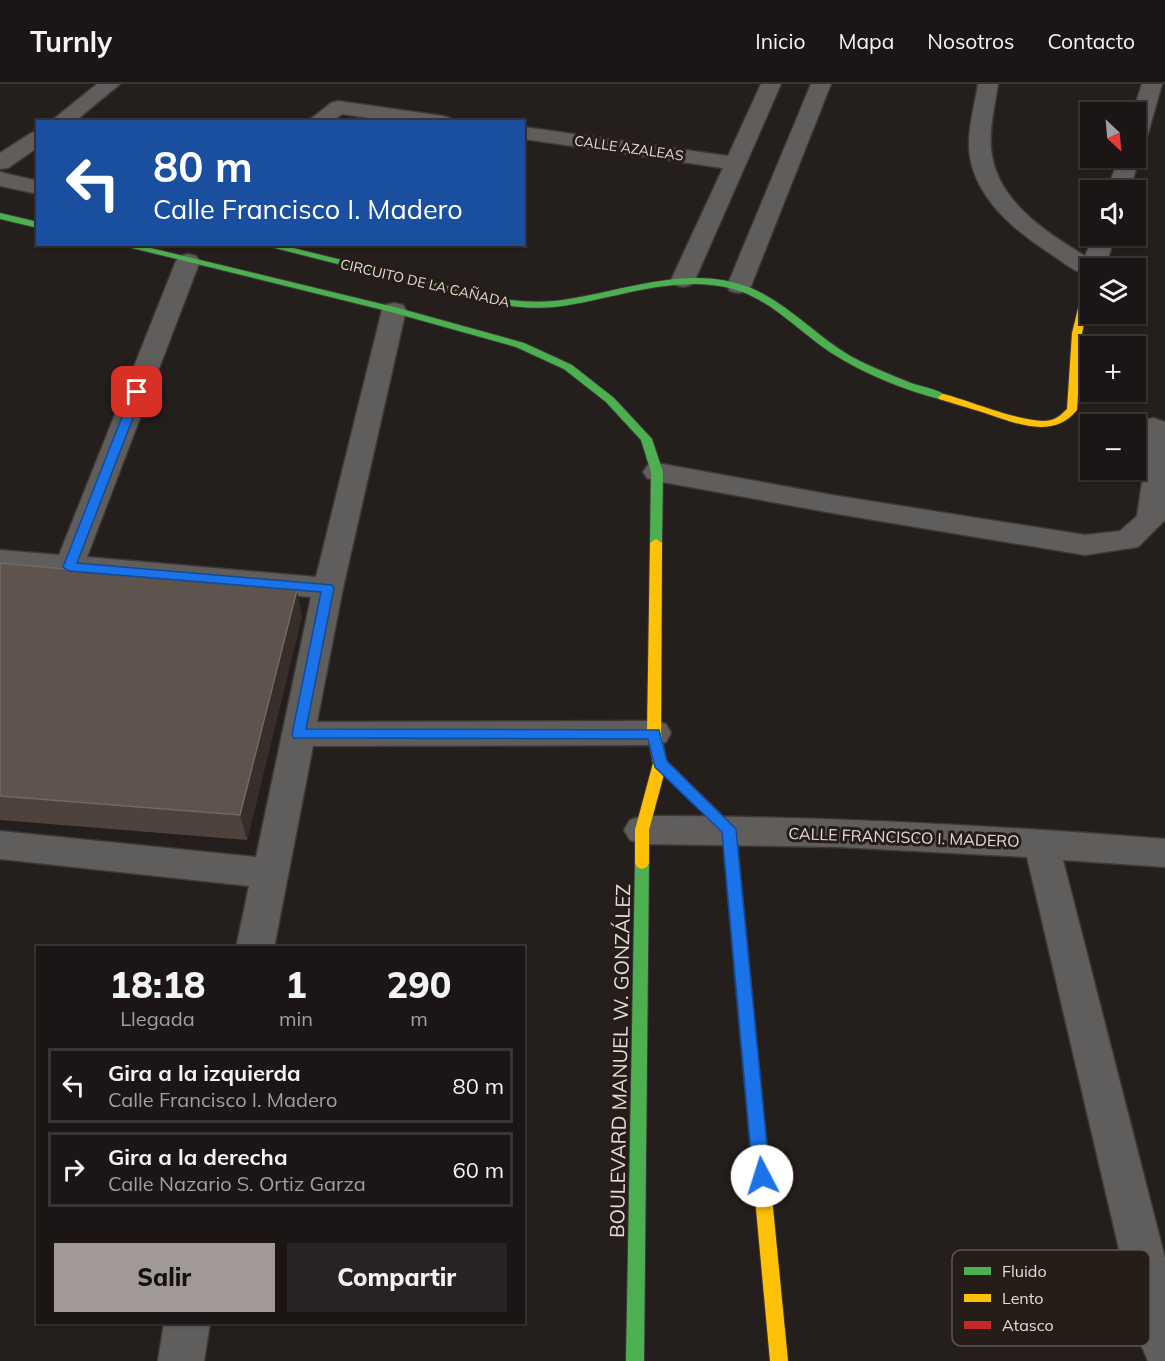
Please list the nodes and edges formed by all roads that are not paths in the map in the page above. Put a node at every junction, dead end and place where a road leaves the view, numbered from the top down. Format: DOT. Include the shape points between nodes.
graph roads {
  1 [pos="110,84"];
  2 [pos="771,84"];
  3 [pos="821,84"];
  4 [pos="988,84"];
  5 [pos="1152,84"];
  6 [pos="1146,104"];
  7 [pos="63,120"];
  8 [pos="320,120"];
  9 [pos="430,120"];
  10 [pos="525,133"];
  11 [pos="36,138"];
  12 [pos="0,163"];
  13 [pos="735,163"];
  14 [pos="0,179"];
  15 [pos="36,188"];
  16 [pos="0,216"];
  17 [pos="36,225"];
  18 [pos="128,246"];
  19 [pos="271,246"];
  20 [pos="188,261"];
  21 [pos="1080,262"];
  22 [pos="683,280"];
  23 [pos="739,286"];
  24 [pos="394,310"];
  25 [pos="1080,321"];
  26 [pos="1154,426"];
  27 [pos="646,439"];
  28 [pos="657,472"];
  29 [pos="0,560"];
  30 [pos="69,567"];
  31 [pos="328,588"];
  32 [pos="298,734"];
  33 [pos="657,748"];
  34 [pos="729,829"];
  35 [pos="642,830"];
  36 [pos="1041,843"];
  37 [pos="0,845"];
  38 [pos="1165,853"];
  39 [pos="269,873"];
  40 [pos="255,946"];
  41 [pos="1141,1250"];
  42 [pos="1150,1286"];
  43 [pos="188,1324"];
  44 [pos="1165,1347"];
  45 [pos="181,1361"];
  46 [pos="635,1361"];
  47 [pos="779,1361"];
  1 -- 7 [label="street"];
  2 -- 13 [label="street"];
  3 -- 23 [label="street"];
  4 -- 21 [label="street" via="980,149 988,180 1010,210 1047,242"];
  5 -- 6 [label="street"];
  8 -- 9 [label="street" via="338,106"];
  10 -- 13 [label="street, CALLE AZALEAS"];
  11 -- 12 [label="street"];
  13 -- 22 [label="street"];
  14 -- 15 [label="street"];
  16 -- 17 [label="street"];
  18 -- 20 [label="street, CIRCUITO DE LA CAÑADA"];
  19 -- 22 [label="street, CIRCUITO DE LA CAÑADA" via="525,305 554,304"];
  20 -- 24 [label="street, CIRCUITO DE LA CAÑADA"];
  20 -- 30 [label="street"];
  22 -- 23 [label="street, CIRCUITO DE LA CAÑADA"];
  23 -- 25 [label="street, CIRCUITO DE LA CAÑADA" via="762,296 833,350 873,373 1021,420 1056,423 1067,418 1072,410"];
  24 -- 27 [label="street, CIRCUITO DE LA CAÑADA" via="520,345 568,367 610,400"];
  24 -- 31 [label="street"];
  26 -- 28 [label="street" via="1157,476 1150,519 1128,540 1085,545"];
  27 -- 28 [label="street, BOULEVARD MANUEL W. GONZÁLEZ"];
  28 -- 33 [label="street, BOULEVARD MANUEL W. GONZÁLEZ"];
  29 -- 30 [label="street"];
  30 -- 31 [label="street"];
  31 -- 32 [label="street"];
  32 -- 33 [label="street"];
  32 -- 39 [label="street"];
  33 -- 34 [label="street"];
  33 -- 35 [label="street, BOULEVARD MANUEL W. GONZÁLEZ"];
  34 -- 35 [label="street, CALLE FRANCISCO I. MADERO"];
  34 -- 36 [label="street, CALLE FRANCISCO I. MADERO"];
  34 -- 47 [label="street"];
  35 -- 46 [label="street, BOULEVARD MANUEL W. GONZÁLEZ"];
  36 -- 38 [label="street, CALLE FRANCISCO I. MADERO"];
  36 -- 41 [label="street"];
  37 -- 39 [label="street"];
  39 -- 40 [label="street"];
  42 -- 44 [label="street"];
  43 -- 45 [label="street"];
}
